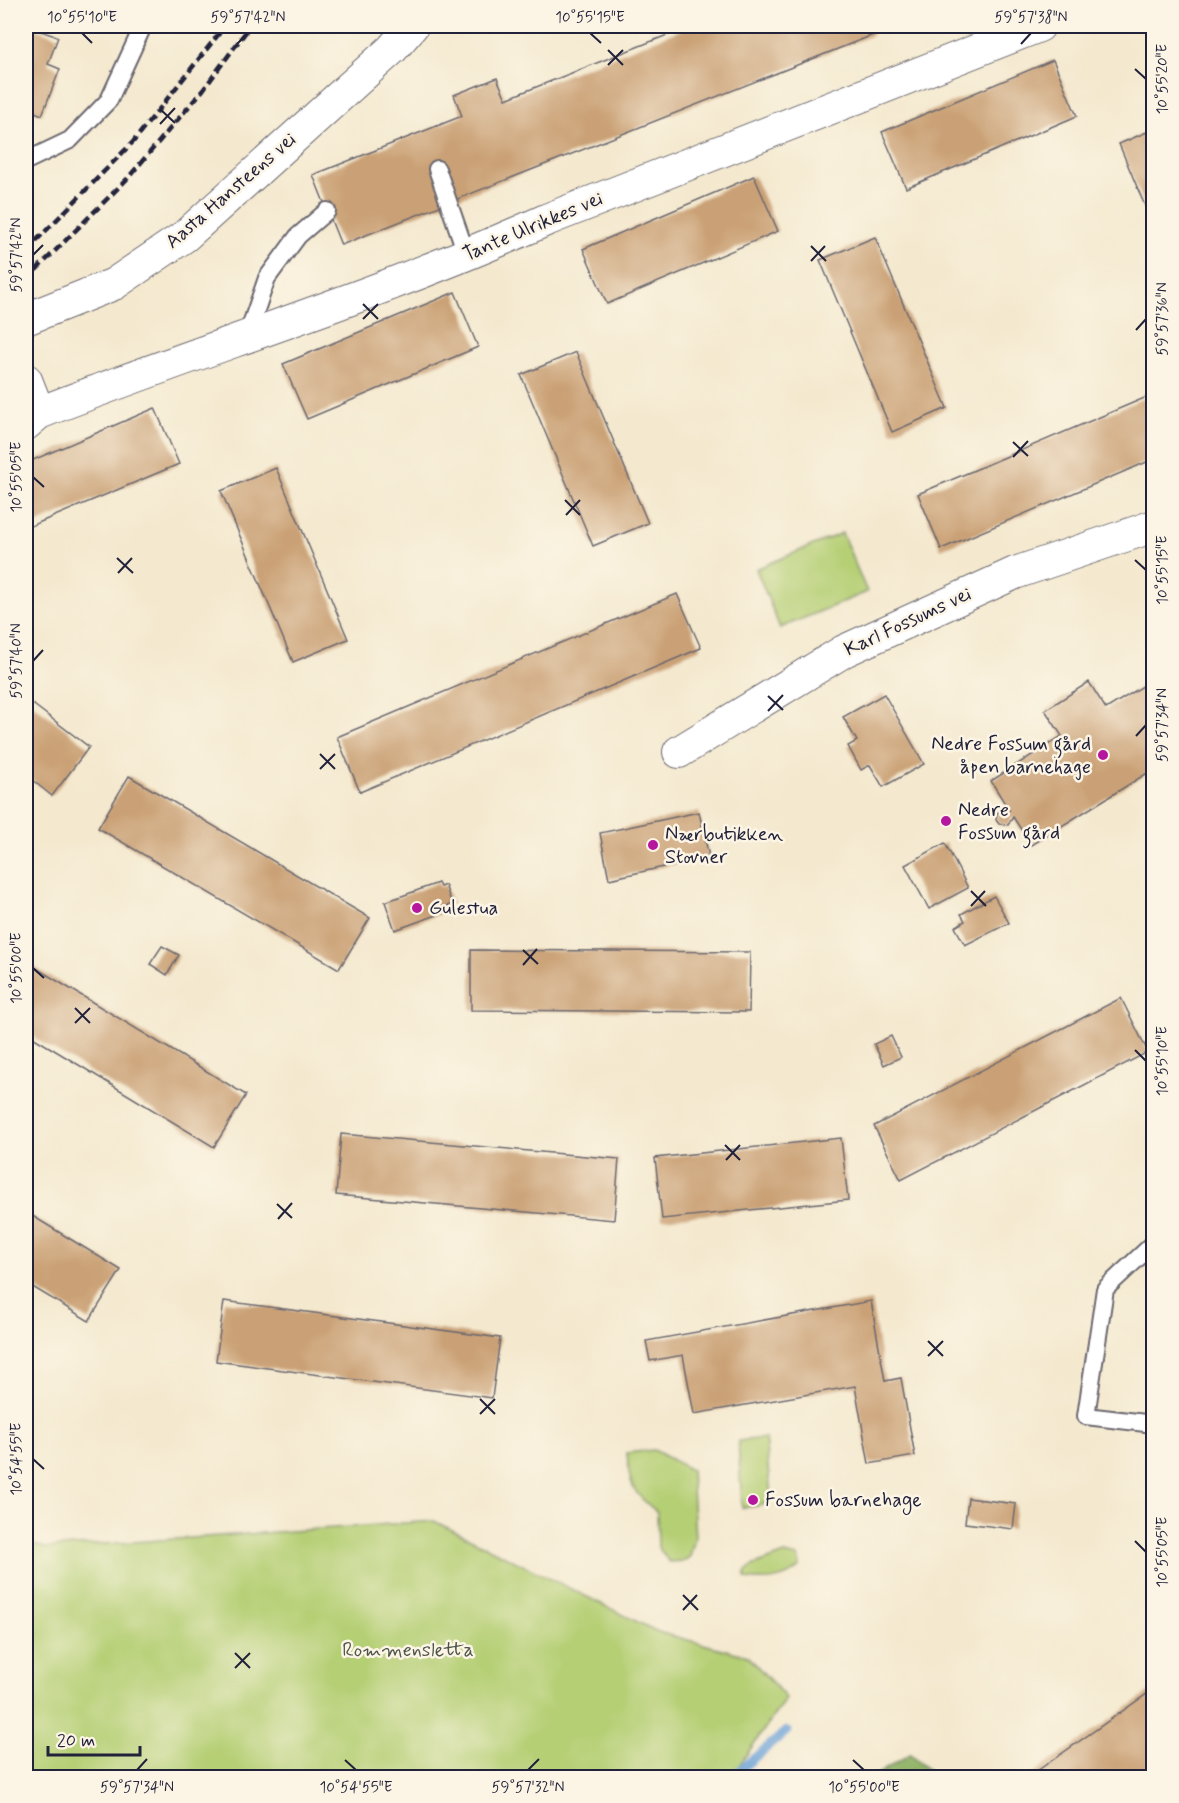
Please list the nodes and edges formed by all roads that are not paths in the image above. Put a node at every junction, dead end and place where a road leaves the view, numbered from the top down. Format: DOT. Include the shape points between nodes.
graph roads {
  1 [pos="143,26"];
  2 [pos="412,26"];
  3 [pos="1039,26"];
  4 [pos="26,161"];
  5 [pos="437,169"];
  6 [pos="327,211"];
  7 [pos="467,256"];
  8 [pos="26,319"];
  9 [pos="247,336"];
  10 [pos="26,380"];
  11 [pos="32,418"];
  12 [pos="1154,526"];
  13 [pos="679,752"];
  14 [pos="1154,1243"];
  15 [pos="1154,1424"];
  1 -- 4 [label="lane" via="109,100 70,140"];
  2 -- 8 [label="street, Aasta Hansteens vei" via="392,49 185,236 114,284"];
  3 -- 7 [label="street, Tante Ulrikkes vei" via="601,198"];
  5 -- 7 [label="lane"];
  6 -- 9 [label="lane" via="298,236 267,278"];
  7 -- 9 [label="street, Tante Ulrikkes vei"];
  9 -- 11 [label="street, Tante Ulrikkes vei"];
  10 -- 11 [label="street"];
  12 -- 13 [label="street, Karl Fossums vei" via="1015,573 844,651"];
  14 -- 15 [label="lane" via="1105,1289 1086,1416"];
}
